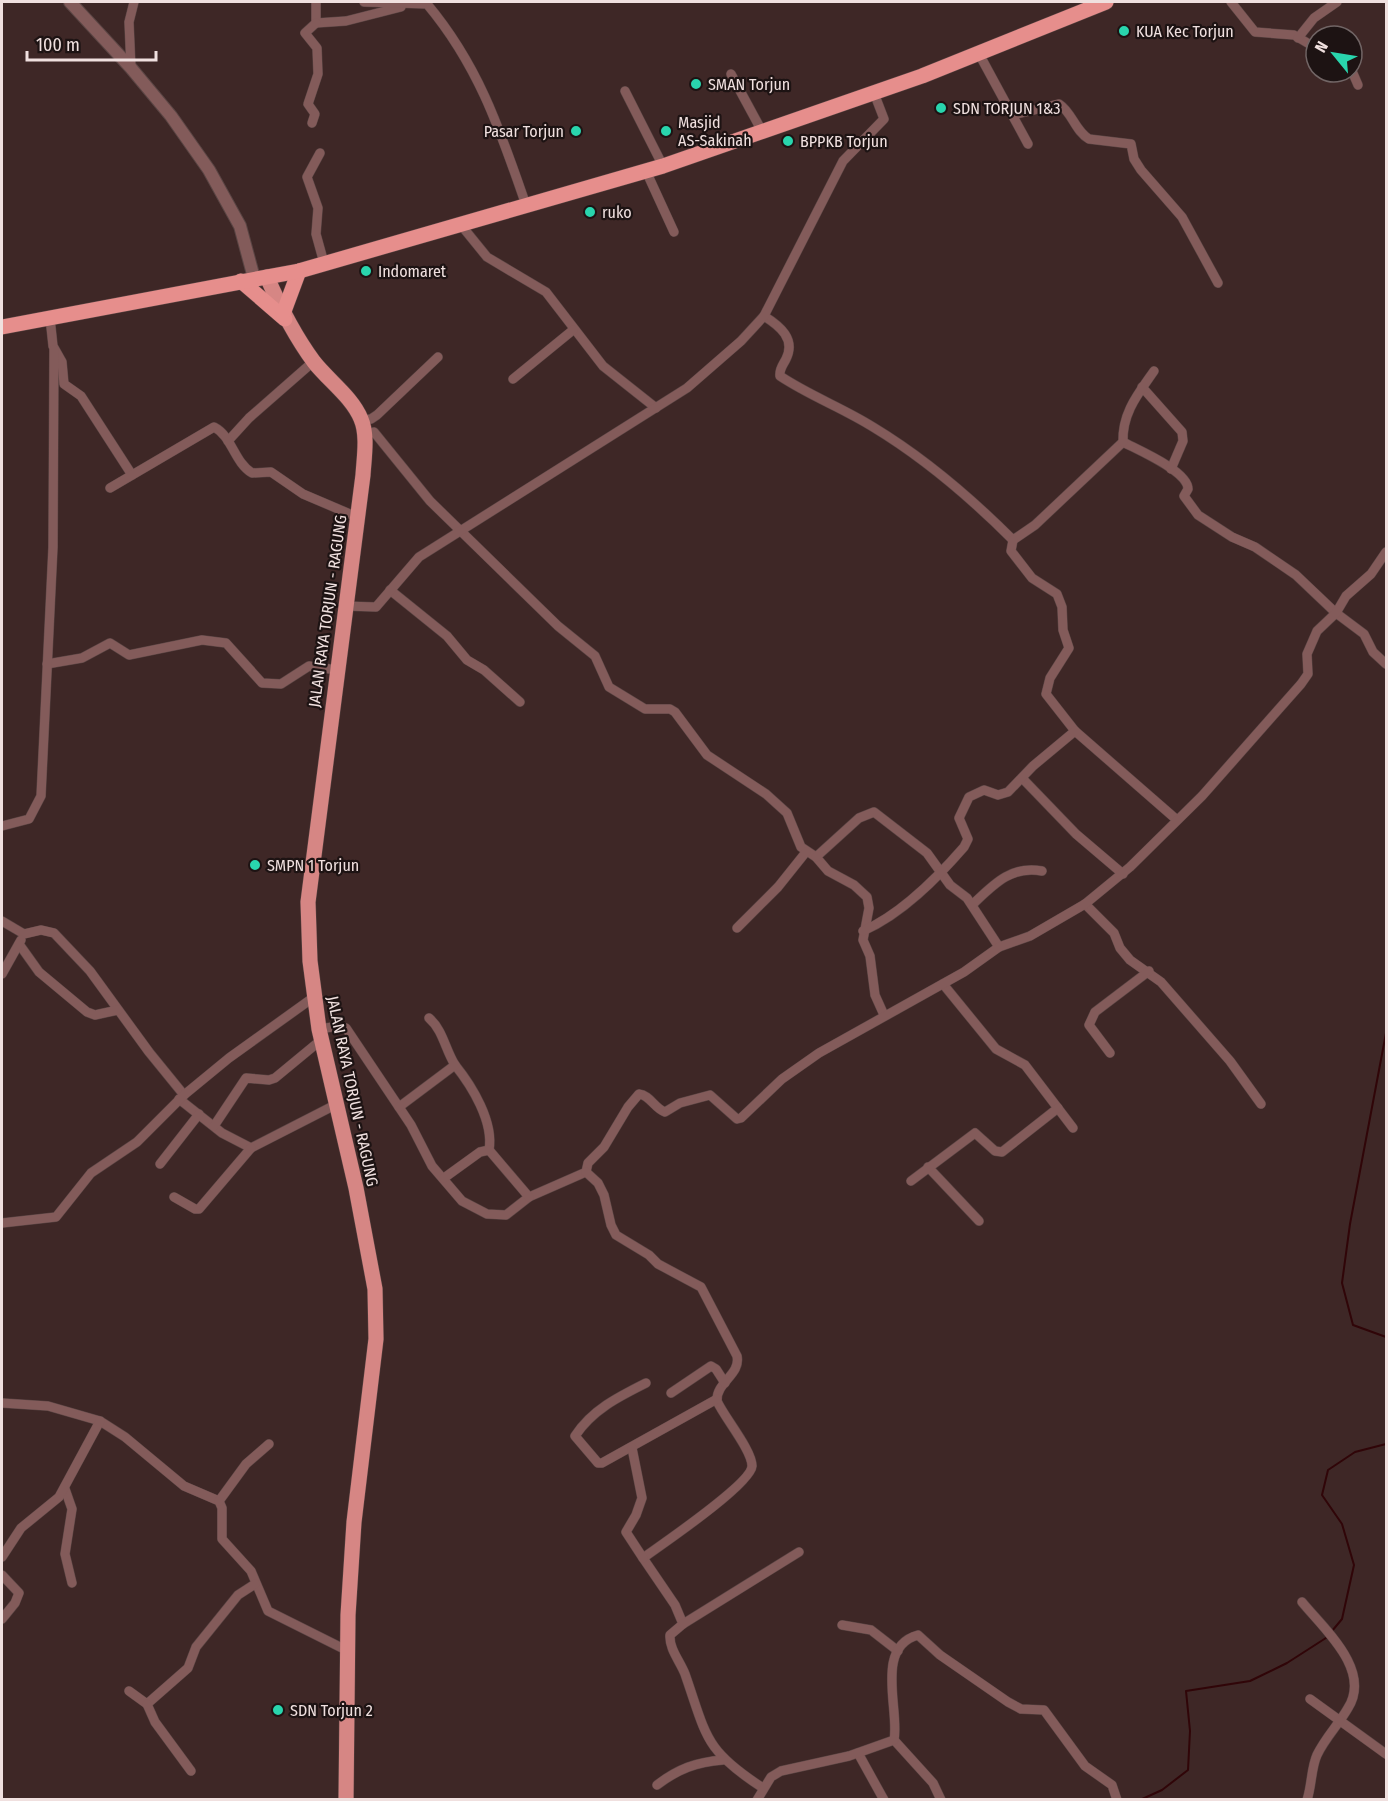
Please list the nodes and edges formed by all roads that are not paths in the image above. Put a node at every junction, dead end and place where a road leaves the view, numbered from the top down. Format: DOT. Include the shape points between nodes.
graph roads {
  1 [pos="134,2"];
  2 [pos="316,2"];
  3 [pos="364,2"];
  4 [pos="1106,2"];
  5 [pos="1231,2"];
  6 [pos="1337,2"];
  7 [pos="71,3"];
  8 [pos="427,4"];
  9 [pos="1082,5"];
  10 [pos="315,23"];
  11 [pos="1298,38"];
  12 [pos="1304,41"];
  13 [pos="978,52"];
  14 [pos="131,68"];
  15 [pos="731,74"];
  16 [pos="625,91"];
  17 [pos="874,93"];
  18 [pos="1012,115"];
  19 [pos="312,123"];
  20 [pos="763,133"];
  21 [pos="1028,144"];
  22 [pos="320,153"];
  23 [pos="663,166"];
  24 [pos="646,171"];
  25 [pos="526,205"];
  26 [pos="462,225"];
  27 [pos="674,232"];
  28 [pos="324,263"];
  29 [pos="299,271"];
  30 [pos="254,278"];
  31 [pos="1218,283"];
  32 [pos="284,316"];
  33 [pos="764,316"];
  34 [pos="50,318"];
  35 [pos="2,327"];
  36 [pos="573,330"];
  37 [pos="54,350"];
  38 [pos="438,357"];
  39 [pos="314,361"];
  40 [pos="1154,371"];
  41 [pos="513,379"];
  42 [pos="1142,387"];
  43 [pos="656,408"];
  44 [pos="362,420"];
  45 [pos="364,436"];
  46 [pos="228,441"];
  47 [pos="1123,442"];
  48 [pos="1171,469"];
  49 [pos="132,475"];
  50 [pos="110,488"];
  51 [pos="357,518"];
  52 [pos="460,530"];
  53 [pos="1012,540"];
  54 [pos="1386,552"];
  55 [pos="390,590"];
  56 [pos="345,606"];
  57 [pos="1336,614"];
  58 [pos="47,664"];
  59 [pos="1386,664"];
  60 [pos="337,670"];
  61 [pos="520,702"];
  62 [pos="1075,731"];
  63 [pos="1022,778"];
  64 [pos="1177,820"];
  65 [pos="2,826"];
  66 [pos="806,852"];
  67 [pos="816,857"];
  68 [pos="1042,871"];
  69 [pos="940,873"];
  70 [pos="1123,874"];
  71 [pos="1085,904"];
  72 [pos="972,905"];
  73 [pos="2,921"];
  74 [pos="737,928"];
  75 [pos="863,931"];
  76 [pos="24,934"];
  77 [pos="19,944"];
  78 [pos="999,947"];
  79 [pos="1149,971"];
  80 [pos="2,974"];
  81 [pos="944,984"];
  82 [pos="314,997"];
  83 [pos="118,1010"];
  84 [pos="884,1015"];
  85 [pos="429,1018"];
  86 [pos="320,1034"];
  87 [pos="1110,1053"];
  88 [pos="455,1065"];
  89 [pos="182,1097"];
  90 [pos="337,1104"];
  91 [pos="1261,1104"];
  92 [pos="399,1107"];
  93 [pos="1058,1108"];
  94 [pos="198,1114"];
  95 [pos="214,1126"];
  96 [pos="1073,1128"];
  97 [pos="251,1148"];
  98 [pos="489,1150"];
  99 [pos="160,1164"];
  100 [pos="928,1167"];
  101 [pos="586,1172"];
  102 [pos="444,1178"];
  103 [pos="910,1181"];
  104 [pos="174,1197"];
  105 [pos="530,1197"];
  106 [pos="979,1221"];
  107 [pos="2,1223"];
  108 [pos="646,1383"];
  109 [pos="725,1383"];
  110 [pos="671,1394"];
  111 [pos="717,1399"];
  112 [pos="2,1403"];
  113 [pos="100,1421"];
  114 [pos="268,1444"];
  115 [pos="632,1448"];
  116 [pos="64,1489"];
  117 [pos="219,1501"];
  118 [pos="799,1552"];
  119 [pos="2,1557"];
  120 [pos="643,1558"];
  121 [pos="2,1575"];
  122 [pos="72,1583"];
  123 [pos="255,1584"];
  124 [pos="1302,1602"];
  125 [pos="2,1619"];
  126 [pos="683,1624"];
  127 [pos="842,1625"];
  128 [pos="346,1650"];
  129 [pos="898,1651"];
  130 [pos="129,1691"];
  131 [pos="1310,1699"];
  132 [pos="147,1704"];
  133 [pos="1340,1720"];
  134 [pos="894,1740"];
  135 [pos="858,1753"];
  136 [pos="1386,1753"];
  137 [pos="723,1760"];
  138 [pos="191,1771"];
  139 [pos="657,1785"];
  140 [pos="763,1788"];
  141 [pos="1117,1799"];
  142 [pos="346,1800"];
  143 [pos="757,1800"];
  144 [pos="884,1800"];
  145 [pos="941,1800"];
  146 [pos="1307,1800"];
  1 -- 14 [label="street" via="129,22"];
  2 -- 10 [label="street"];
  3 -- 8 [label="street"];
  4 -- 9 [label="highway"];
  5 -- 11 [label="street" via="1255,32"];
  6 -- 11 [label="street" via="1314,18"];
  7 -- 14 [label="street"];
  8 -- 10 [label="street" via="346,21"];
  8 -- 25 [label="street" via="449,30 475,73"];
  9 -- 13 [label="highway"];
  10 -- 19 [label="street" via="305,33 317,48 318,74 308,104 315,114"];
  11 -- 12 [label="street"];
  13 -- 17 [label="highway"];
  13 -- 18 [label="street"];
  14 -- 30 [label="street" via="171,116 232,208"];
  15 -- 20 [label="street"];
  16 -- 23 [label="street"];
  17 -- 20 [label="highway"];
  17 -- 33 [label="street" via="884,119 843,161"];
  18 -- 21 [label="street"];
  18 -- 31 [label="street" via="1059,104 1083,136 1131,144 1134,159 1182,217"];
  20 -- 23 [label="highway"];
  22 -- 28 [label="street" via="307,177 318,208 316,234"];
  23 -- 24 [label="highway"];
  24 -- 25 [label="highway"];
  24 -- 27 [label="street"];
  25 -- 26 [label="highway"];
  26 -- 28 [label="highway"];
  26 -- 36 [label="street" via="488,257 546,292"];
  28 -- 29 [label="highway"];
  29 -- 30 [label="highway"];
  29 -- 32 [label="highway"];
  30 -- 32 [label="highway"];
  30 -- 32 [label="main road"];
  30 -- 34 [label="highway"];
  32 -- 39 [label="main road"];
  33 -- 43 [label="street" via="713,367"];
  33 -- 53 [label="street" via="787,337 789,351 780,376 911,451 962,490"];
  34 -- 35 [label="highway"];
  34 -- 37 [label="street"];
  36 -- 41 [label="street"];
  36 -- 43 [label="street" via="603,366"];
  37 -- 49 [label="street" via="62,362 66,388 81,396"];
  37 -- 58 [label="street" via="53,547"];
  38 -- 44 [label="street" via="377,415"];
  39 -- 44 [label="main road"];
  39 -- 46 [label="street"];
  40 -- 42 [label="street"];
  42 -- 47 [label="street" via="1125,416"];
  42 -- 48 [label="street" via="1182,432 1183,441"];
  43 -- 52 [label="street"];
  44 -- 45 [label="main road, JALAN RAYA TORJUN - RAGUNG"];
  45 -- 51 [label="main road, JALAN RAYA TORJUN - RAGUNG"];
  45 -- 52 [label="street" via="374,432 430,501"];
  46 -- 49 [label="street" via="218,428 210,428"];
  46 -- 51 [label="street" via="240,464 252,473 271,472 303,494"];
  47 -- 48 [label="street"];
  47 -- 53 [label="street" via="1035,525"];
  48 -- 57 [label="street" via="1188,484 1184,496 1198,515 1296,575"];
  49 -- 50 [label="street"];
  51 -- 56 [label="main road, JALAN RAYA TORJUN - RAGUNG"];
  52 -- 55 [label="street" via="419,557"];
  52 -- 66 [label="street" via="558,626 595,656 609,687 645,709 675,712 707,755 772,798 787,813"];
  53 -- 62 [label="street" via="1011,551 1016,558 1032,578 1057,594 1060,602 1069,648 1050,678 1046,694"];
  54 -- 57 [label="street" via="1371,574 1346,596"];
  55 -- 56 [label="street" via="376,607"];
  55 -- 61 [label="street"];
  56 -- 60 [label="main road, JALAN RAYA TORJUN - RAGUNG"];
  57 -- 59 [label="street" via="1364,633 1373,652"];
  57 -- 64 [label="street" via="1310,644 1307,678 1241,755"];
  58 -- 60 [label="street" via="82,658 110,643 129,656 202,640 226,643 262,683 281,684 309,666"];
  58 -- 65 [label="street" via="41,796 29,819"];
  60 -- 82 [label="main road, JALAN RAYA TORJUN - RAGUNG" via="308,902"];
  62 -- 63 [label="street"];
  62 -- 64 [label="street"];
  63 -- 69 [label="street" via="1002,794 984,790 969,797 959,818 967,833 966,843"];
  63 -- 70 [label="street" via="1076,834"];
  64 -- 70 [label="street"];
  66 -- 67 [label="street"];
  66 -- 74 [label="street"];
  67 -- 69 [label="street" via="859,818 874,812 916,844"];
  67 -- 75 [label="street" via="828,871 867,897 869,908"];
  68 -- 72 [label="street" via="1022,868 997,882"];
  69 -- 72 [label="street"];
  69 -- 75 [label="street" via="880,924"];
  70 -- 71 [label="street"];
  71 -- 78 [label="street" via="1030,936"];
  71 -- 79 [label="street" via="1114,933 1130,960"];
  72 -- 78 [label="street"];
  73 -- 76 [label="street"];
  75 -- 84 [label="street" via="875,995"];
  76 -- 77 [label="street"];
  76 -- 83 [label="street" via="41,930 54,933 90,971"];
  77 -- 80 [label="street"];
  77 -- 83 [label="street" via="45,978 87,1012 102,1015"];
  78 -- 81 [label="street"];
  79 -- 87 [label="street" via="1090,1019 1089,1025"];
  79 -- 91 [label="street" via="1230,1061"];
  81 -- 84 [label="street"];
  81 -- 93 [label="street" via="996,1049 1025,1065"];
  82 -- 86 [label="main road, JALAN RAYA TORJUN - RAGUNG"];
  82 -- 89 [label="street"];
  83 -- 89 [label="street"];
  84 -- 101 [label="street" via="782,1079 741,1118 737,1119 710,1095 680,1103 665,1112 654,1106 647,1095 639,1094 604,1147 588,1162"];
  85 -- 88 [label="street" via="437,1025"];
  86 -- 90 [label="main road, JALAN RAYA TORJUN - RAGUNG"];
  86 -- 92 [label="street" via="339,1026 346,1028"];
  86 -- 95 [label="street" via="269,1080 246,1078"];
  88 -- 92 [label="street"];
  88 -- 98 [label="street" via="480,1107 491,1135"];
  89 -- 94 [label="street"];
  89 -- 107 [label="street" via="136,1142 91,1173 56,1217"];
  90 -- 97 [label="street"];
  90 -- 128 [label="main road, JALAN RAYA TORJUN - RAGUNG" via="372,1269 376,1326 352,1543"];
  92 -- 102 [label="street" via="432,1166"];
  93 -- 96 [label="street"];
  93 -- 100 [label="street" via="1002,1152 995,1151 975,1133"];
  94 -- 95 [label="street"];
  94 -- 99 [label="street"];
  95 -- 97 [label="street"];
  97 -- 104 [label="street" via="199,1209"];
  98 -- 102 [label="street" via="480,1152"];
  98 -- 105 [label="street"];
  100 -- 103 [label="street"];
  100 -- 106 [label="street"];
  101 -- 105 [label="street"];
  101 -- 109 [label="street" via="604,1195 616,1235 658,1264 695,1282 708,1296 738,1356 737,1368"];
  102 -- 105 [label="street" via="462,1201 487,1214 506,1215"];
  108 -- 115 [label="street" via="589,1417 575,1436 598,1462"];
  109 -- 110 [label="street" via="711,1366"];
  109 -- 111 [label="street"];
  111 -- 115 [label="street"];
  111 -- 120 [label="street" via="746,1451 750,1472 719,1502"];
  112 -- 113 [label="street" via="48,1406"];
  113 -- 116 [label="street"];
  113 -- 117 [label="street" via="184,1486"];
  114 -- 117 [label="street" via="246,1464"];
  115 -- 120 [label="street" via="642,1498 626,1532"];
  116 -- 119 [label="street" via="53,1504 21,1528"];
  116 -- 122 [label="street" via="72,1516 65,1554"];
  117 -- 123 [label="street" via="222,1539 251,1571"];
  118 -- 126 [label="street"];
  120 -- 126 [label="street" via="675,1605"];
  121 -- 125 [label="street" via="19,1593"];
  123 -- 128 [label="street" via="273,1615 287,1618"];
  123 -- 132 [label="street" via="238,1595 196,1647 188,1668"];
  124 -- 133 [label="street" via="1344,1652 1353,1675 1354,1693"];
  126 -- 137 [label="street" via="670,1635 670,1641 702,1727"];
  127 -- 129 [label="street" via="871,1630"];
  128 -- 142 [label="main road, JALAN RAYA TORJUN - RAGUNG"];
  129 -- 134 [label="street" via="891,1676"];
  129 -- 141 [label="street" via="915,1636 921,1636 940,1655 1008,1702 1021,1709 1044,1710 1085,1766 1112,1785"];
  130 -- 132 [label="street"];
  131 -- 133 [label="street"];
  132 -- 138 [label="street" via="155,1722"];
  133 -- 136 [label="street"];
  133 -- 146 [label="street" via="1317,1754"];
  134 -- 135 [label="street"];
  134 -- 145 [label="street" via="933,1783"];
  135 -- 140 [label="street" via="781,1771"];
  135 -- 144 [label="street"];
  137 -- 139 [label="street" via="681,1768"];
  137 -- 140 [label="street"];
  140 -- 143 [label="street"];
}
